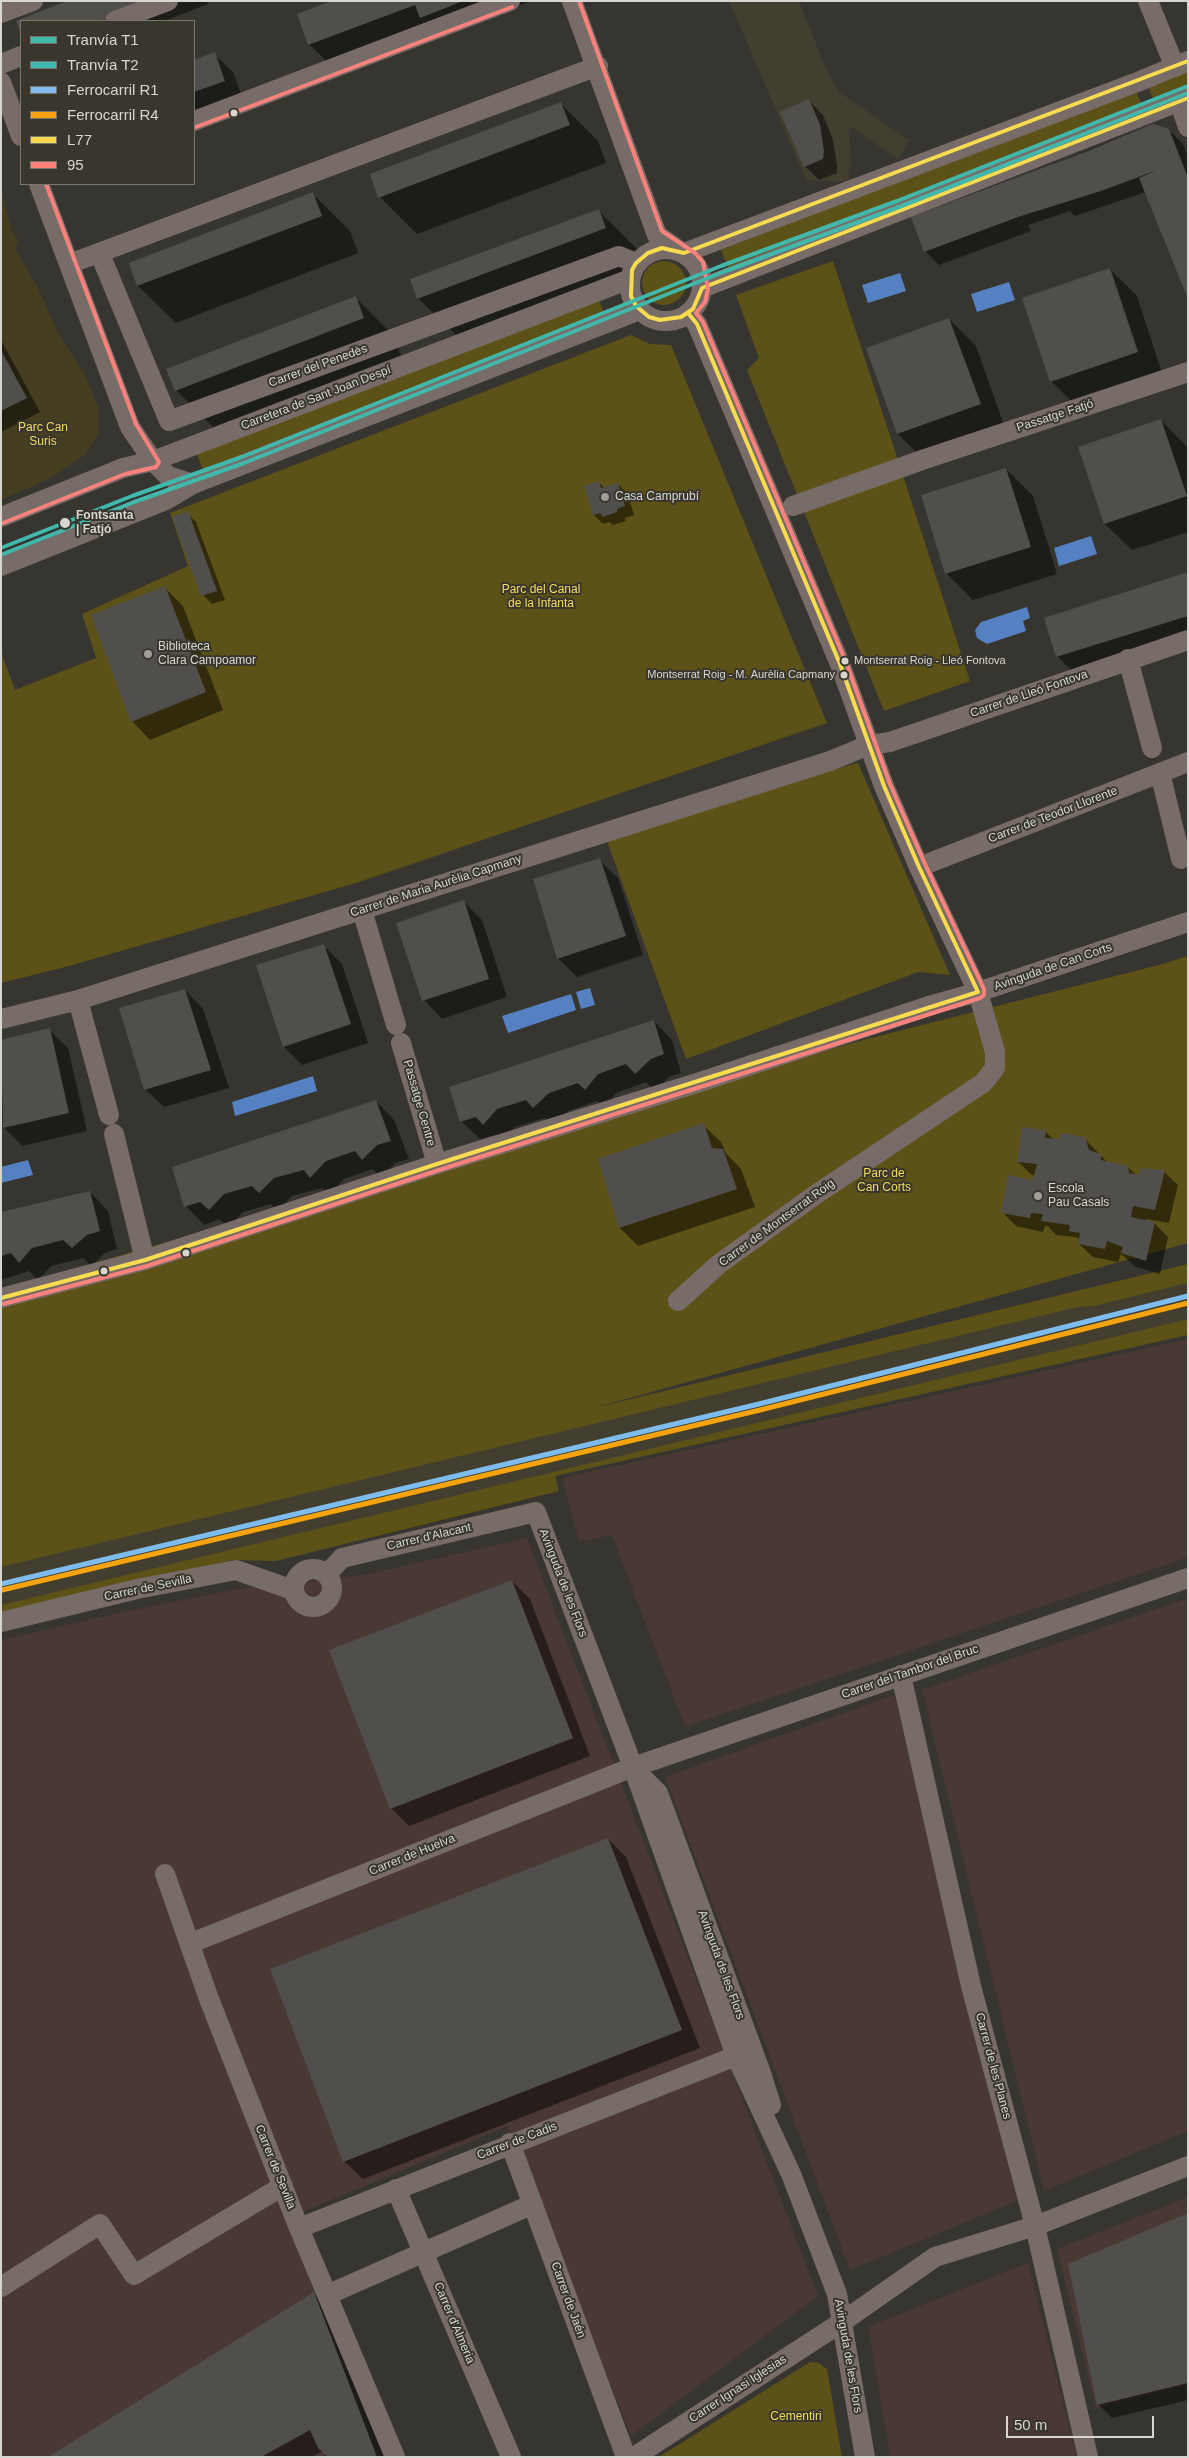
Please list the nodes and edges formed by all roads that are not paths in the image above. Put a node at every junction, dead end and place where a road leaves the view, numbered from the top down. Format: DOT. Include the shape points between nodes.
graph roads {
  1 [pos="33,1"];
  2 [pos="168,1"];
  3 [pos="510,1"];
  4 [pos="572,1"];
  5 [pos="1148,1"];
  6 [pos="1,13"];
  7 [pos="118,20"];
  8 [pos="20,56"];
  9 [pos="1,64"];
  10 [pos="1181,64"];
  11 [pos="598,66"];
  12 [pos="1,82"];
  13 [pos="1183,100"];
  14 [pos="195,121"];
  15 [pos="1187,123"];
  16 [pos="20,133"];
  17 [pos="39,185"];
  18 [pos="681,252"];
  19 [pos="100,254"];
  20 [pos="69,264"];
  21 [pos="633,271"];
  22 [pos="702,288"];
  23 [pos="640,310"];
  24 [pos="688,313"];
  25 [pos="1188,372"];
  26 [pos="153,461"];
  27 [pos="193,484"];
  28 [pos="792,506"];
  29 [pos="1,517"];
  30 [pos="1,566"];
  31 [pos="1188,640"];
  32 [pos="1128,659"];
  33 [pos="869,745"];
  34 [pos="1152,748"];
  35 [pos="1188,762"];
  36 [pos="1160,773"];
  37 [pos="1181,859"];
  38 [pos="919,868"];
  39 [pos="362,910"];
  40 [pos="1188,922"];
  41 [pos="978,992"];
  42 [pos="78,1000"];
  43 [pos="1,1019"];
  44 [pos="437,1164"];
  45 [pos="145,1260"];
  46 [pos="1,1298"];
  47 [pos="678,1301"];
  48 [pos="536,1512"];
  49 [pos="328,1573"];
  50 [pos="1188,1578"];
  51 [pos="293,1590"];
  52 [pos="1,1622"];
  53 [pos="900,1675"];
  54 [pos="633,1767"];
  55 [pos="165,1874"];
  56 [pos="191,1943"];
  57 [pos="736,2056"];
  58 [pos="510,2143"];
  59 [pos="1188,2166"];
  60 [pos="791,2174"];
  61 [pos="283,2186"];
  62 [pos="396,2189"];
  63 [pos="533,2204"];
  64 [pos="1035,2226"];
  65 [pos="299,2228"];
  66 [pos="424,2252"];
  67 [pos="1,2286"];
  68 [pos="327,2295"];
  69 [pos="842,2322"];
  70 [pos="395,2457"];
  71 [pos="511,2457"];
  72 [pos="626,2457"];
  73 [pos="634,2457"];
  74 [pos="865,2457"];
  75 [pos="1088,2457"];
  1 -- 6 [label="street"];
  2 -- 7 [label="street"];
  3 -- 14 [label="street"];
  4 -- 11 [label="street"];
  5 -- 10 [label="street"];
  8 -- 9 [label="street"];
  10 -- 18 [label="street"];
  11 -- 18 [label="street" via="657,235"];
  11 -- 19 [label="street"];
  12 -- 16 [label="street"];
  13 -- 15 [label="street"];
  13 -- 22 [label="street"];
  17 -- 20 [label="street"];
  18 -- 21 [label="street" via="662,248 648,253"];
  18 -- 22 [label="street" via="697,265"];
  19 -- 20 [label="street"];
  19 -- 21 [label="street, Carrer del Penedès" via="169,421 619,256"];
  20 -- 26 [label="street" via="130,427"];
  21 -- 23 [label="street" via="631,296"];
  21 -- 26 [label="street, Carretera de Sant Joan Despí"];
  22 -- 24 [label="street" via="699,299"];
  23 -- 24 [label="street" via="660,320 673,320"];
  23 -- 27 [label="street"];
  24 -- 33 [label="street, Carrer de Montserrat Roig" via="697,324 796,556"];
  25 -- 28 [label="street, Passatge Fatjó"];
  26 -- 27 [label="street" via="168,476"];
  26 -- 29 [label="street, Carretera de Sant Joan Despí" via="123,468"];
  27 -- 30 [label="street" via="166,500"];
  31 -- 32 [label="street, Carrer de Lleó Fontova"];
  32 -- 33 [label="street, Carrer de Lleó Fontova" via="890,742"];
  32 -- 34 [label="street"];
  33 -- 38 [label="street, Carrer de Montserrat Roig"];
  33 -- 39 [label="street, Carrer de Maria Aurèlia Capmany" via="830,761"];
  35 -- 36 [label="street, Carrer de Teodor Llorente"];
  36 -- 37 [label="street"];
  36 -- 38 [label="street, Carrer de Teodor Llorente"];
  38 -- 41 [label="street, Carrer de Montserrat Roig"];
  39 -- 42 [label="street, Carrer de Maria Aurèlia Capmany"];
  39 -- 44 [label="street, Passatge Centre"];
  40 -- 41 [label="street, Avinguda de Can Corts"];
  41 -- 44 [label="street, Avinguda de Can Corts"];
  41 -- 47 [label="street, Carrer de Montserrat Roig" via="995,1052 995,1068 983,1083 815,1195 719,1264"];
  42 -- 43 [label="street, Carrer de Maria Aurèlia Capmany"];
  42 -- 45 [label="street"];
  44 -- 45 [label="street, Avinguda de Can Corts"];
  45 -- 46 [label="street, Avinguda de Can Corts"];
  48 -- 49 [label="street, Carrer d'Alacant" via="342,1558"];
  48 -- 54 [label="street, Avinguda de les Flors"];
  49 -- 51 [label="street" via="312,1567 298,1574"];
  49 -- 51 [label="street" via="334,1590 326,1603 316,1608 303,1605"];
  50 -- 53 [label="street, Carrer del Tambor del Bruc"];
  51 -- 52 [label="street, Carrer de Sevilla" via="236,1570 137,1589"];
  53 -- 54 [label="street, Carrer del Tambor del Bruc"];
  53 -- 64 [label="street, Carrer de les Planes" via="971,1986"];
  54 -- 56 [label="street, Carrer de Huelva"];
  54 -- 57 [label="street, Avinguda de les Flors"];
  54 -- 60 [label="street, Avinguda de les Flors" via="658,1793 761,2073"];
  55 -- 56 [label="street, Carrer de Sevilla"];
  56 -- 61 [label="street, Carrer de Sevilla" via="209,1999"];
  57 -- 58 [label="street, Carrer de Cadis"];
  57 -- 60 [label="street, Avinguda de les Flors"];
  58 -- 62 [label="street, Carrer de Cadis"];
  58 -- 63 [label="street, Carrer de Jaén"];
  59 -- 64 [label="street, Carrer Ignasi Iglesias"];
  60 -- 69 [label="street, Avinguda de les Flors" via="837,2294"];
  61 -- 65 [label="street, Carrer de Sevilla"];
  61 -- 67 [label="street" via="134,2275 100,2224"];
  62 -- 65 [label="street, Carrer de Cadis"];
  62 -- 66 [label="street, Carrer d'Almeria"];
  63 -- 66 [label="street"];
  63 -- 72 [label="street, Carrer de Jaén"];
  64 -- 69 [label="street, Carrer Ignasi Iglesias" via="935,2257"];
  64 -- 75 [label="street, Carrer de les Planes"];
  65 -- 68 [label="street, Carrer de Sevilla"];
  66 -- 68 [label="street"];
  66 -- 71 [label="street, Carrer d'Almeria"];
  68 -- 70 [label="street, Carrer de Sevilla"];
  69 -- 73 [label="street, Carrer Ignasi Iglesias"];
  69 -- 74 [label="street, Avinguda de les Flors"];
}
